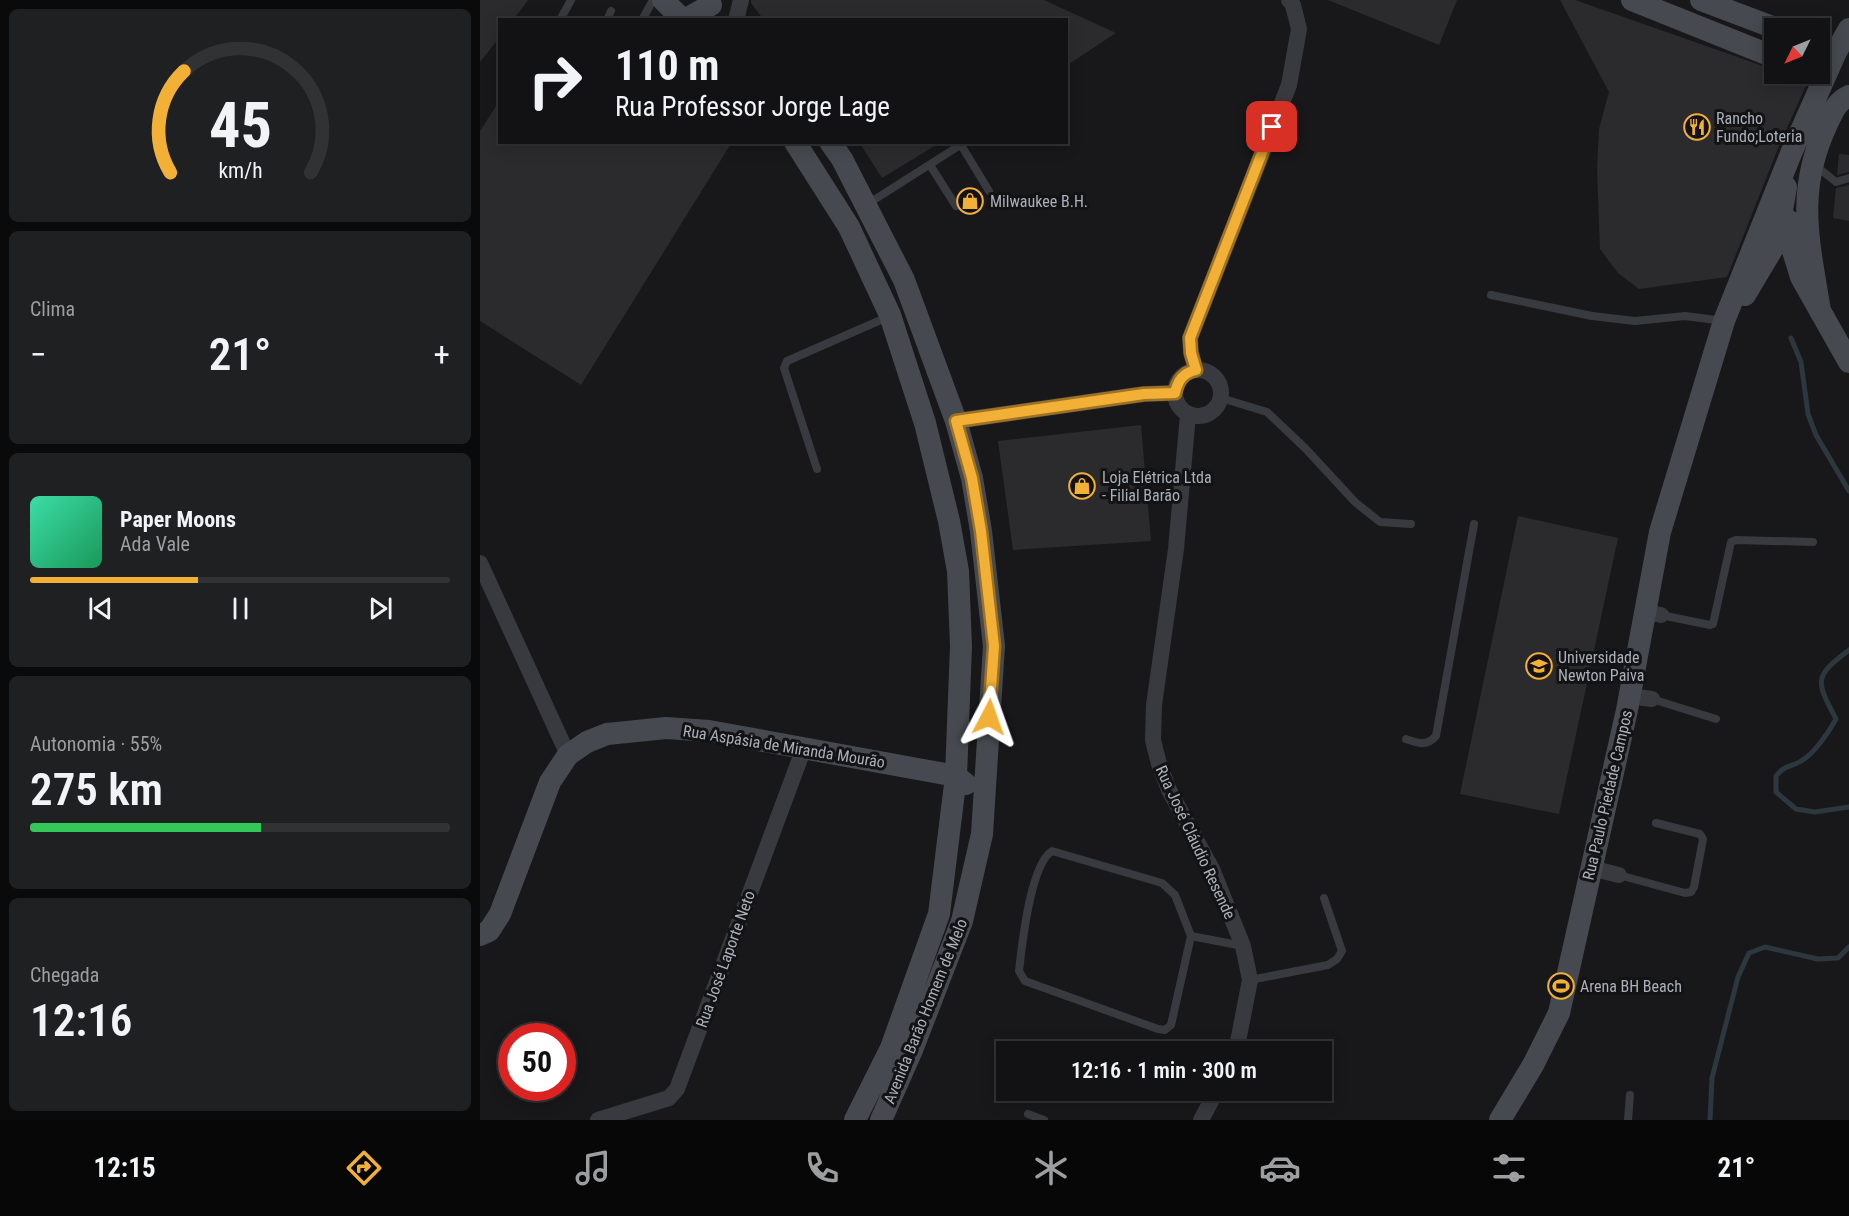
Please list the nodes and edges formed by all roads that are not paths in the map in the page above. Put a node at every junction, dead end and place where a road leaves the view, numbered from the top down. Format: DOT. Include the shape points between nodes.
graph roads {
  1 [pos="571,0"];
  2 [pos="653,0"];
  3 [pos="663,0"];
  4 [pos="741,0"];
  5 [pos="1289,0"];
  6 [pos="1632,0"];
  7 [pos="1701,0"];
  8 [pos="716,6"];
  9 [pos="611,11"];
  10 [pos="561,18"];
  11 [pos="608,18"];
  12 [pos="643,18"];
  13 [pos="681,18"];
  14 [pos="688,18"];
  15 [pos="736,18"];
  16 [pos="1764,24"];
  17 [pos="1849,29"];
  18 [pos="1830,47"];
  19 [pos="1764,53"];
  20 [pos="1830,79"];
  21 [pos="1817,84"];
  22 [pos="1849,86"];
  23 [pos="1849,96"];
  24 [pos="796,144"];
  25 [pos="831,144"];
  26 [pos="963,144"];
  27 [pos="1792,151"];
  28 [pos="930,165"];
  29 [pos="1810,174"];
  30 [pos="1849,178"];
  31 [pos="989,190"];
  32 [pos="866,205"];
  33 [pos="956,206"];
  34 [pos="1786,228"];
  35 [pos="1802,277"];
  36 [pos="1750,289"];
  37 [pos="1491,294"];
  38 [pos="1820,311"];
  39 [pos="890,315"];
  40 [pos="1724,321"];
  41 [pos="1849,362"];
  42 [pos="1196,370"];
  43 [pos="911,383"];
  44 [pos="1175,393"];
  45 [pos="1221,398"];
  46 [pos="1188,415"];
  47 [pos="956,421"];
  48 [pos="817,469"];
  49 [pos="1411,524"];
  50 [pos="1474,524"];
  51 [pos="1813,542"];
  52 [pos="480,563"];
  53 [pos="1653,614"];
  54 [pos="1629,696"];
  55 [pos="1652,699"];
  56 [pos="1716,720"];
  57 [pos="1406,739"];
  58 [pos="804,748"];
  59 [pos="568,755"];
  60 [pos="956,776"];
  61 [pos="1656,823"];
  62 [pos="982,834"];
  63 [pos="1591,868"];
  64 [pos="1619,875"];
  65 [pos="1323,898"];
  66 [pos="480,935"];
  67 [pos="1191,936"];
  68 [pos="1243,946"];
  69 [pos="1250,980"];
  70 [pos="1238,1041"];
  71 [pos="1630,1095"];
  72 [pos="1212,1101"];
  73 [pos="1028,1114"];
  74 [pos="598,1120"];
  75 [pos="855,1120"];
  76 [pos="881,1120"];
  77 [pos="1044,1120"];
  78 [pos="1202,1120"];
  79 [pos="1500,1120"];
  80 [pos="1628,1120"];
  1 -- 10 [label="lane"];
  2 -- 12 [label="lane"];
  3 -- 13 [label="main road"];
  4 -- 15 [label="street"];
  5 -- 42 [label="street" via="1299,28 1289,85 1190,338"];
  6 -- 19 [label="main road"];
  7 -- 16 [label="main road"];
  8 -- 14 [label="main road"];
  9 -- 11 [label="lane"];
  17 -- 18 [label="main road, Rua Paulo Piedade Campos"];
  20 -- 22 [label="main road"];
  21 -- 27 [label="main road, Rua Paulo Piedade Campos"];
  23 -- 29 [label="main road" via="1837,103 1818,142"];
  24 -- 39 [label="main road, Avenida Barão Homem de Melo" via="849,227"];
  25 -- 32 [label="main road, Avenida Barão Homem de Melo"];
  26 -- 28 [label="lane"];
  26 -- 31 [label="lane"];
  27 -- 34 [label="main road" via="1782,210"];
  27 -- 40 [label="main road, Rua Paulo Piedade Campos"];
  28 -- 32 [label="lane"];
  28 -- 33 [label="lane"];
  29 -- 30 [label="lane" via="1836,182"];
  29 -- 34 [label="main road, Rua Paulo Piedade Campos"];
  29 -- 38 [label="main road" via="1808,234"];
  32 -- 47 [label="main road, Avenida Barão Homem de Melo" via="904,279"];
  34 -- 35 [label="main road"];
  34 -- 36 [label="main road, Rua Paulo Piedade Campos"];
  35 -- 36 [label="main road" via="1781,270"];
  35 -- 38 [label="main road"];
  36 -- 40 [label="main road, Rua Paulo Piedade Campos"];
  37 -- 40 [label="lane" via="1592,316 1635,321 1685,316"];
  38 -- 41 [label="main road"];
  39 -- 43 [label="main road, Avenida Barão Homem de Melo"];
  39 -- 48 [label="lane" via="787,361 784,368"];
  40 -- 53 [label="main road, Rua Paulo Piedade Campos" via="1660,532"];
  42 -- 44 [label="street" via="1177,382"];
  42 -- 45 [label="street" via="1215,376"];
  43 -- 47 [label="main road"];
  43 -- 60 [label="main road, Avenida Barão Homem de Melo" via="925,423 958,571 961,646"];
  44 -- 46 [label="street" via="1176,402"];
  44 -- 47 [label="street"];
  45 -- 46 [label="street" via="1218,406 1206,415"];
  45 -- 49 [label="lane" via="1267,412 1355,502 1380,522"];
  46 -- 68 [label="street, Rua José Cláudio Resende" via="1153,740 1169,790 1212,869"];
  47 -- 62 [label="main road, Avenida Barão Homem de Melo" via="981,531 994,646"];
  50 -- 57 [label="lane" via="1436,736 1424,744"];
  51 -- 53 [label="lane" via="1731,542 1713,624"];
  52 -- 59 [label="street"];
  53 -- 54 [label="main road, Rua Paulo Piedade Campos"];
  54 -- 55 [label="street"];
  54 -- 63 [label="main road, Rua Paulo Piedade Campos"];
  55 -- 56 [label="lane"];
  58 -- 59 [label="main road, Rua Aspásia de Miranda Mourão" via="710,731 666,728 607,734"];
  58 -- 60 [label="main road, Rua Aspásia de Miranda Mourão"];
  58 -- 74 [label="street, Rua José Laporte Neto" via="678,1089 669,1098"];
  59 -- 66 [label="main road, Rua Aspásia de Miranda Mourão" via="550,782 500,914 489,931"];
  60 -- 62 [label="main road" via="981,803"];
  60 -- 75 [label="main road, Avenida Barão Homem de Melo" via="939,914 891,1048"];
  61 -- 64 [label="lane" via="1696,831 1703,839 1694,887 1684,893"];
  62 -- 76 [label="main road, Avenida Barão Homem de Melo" via="962,921"];
  63 -- 64 [label="street"];
  63 -- 79 [label="main road, Rua Paulo Piedade Campos" via="1558,1013"];
  65 -- 69 [label="lane" via="1340,942 1342,951 1337,959"];
  67 -- 67 [label="lane" via="1171,1025 1165,1030 1025,981 1018,971 1028,903 1044,859 1052,851 1162,883 1175,895"];
  67 -- 68 [label="lane"];
  68 -- 69 [label="street, Rua José Cláudio Resende"];
  69 -- 70 [label="street, Rua José Cláudio Resende"];
  71 -- 80 [label="lane"];
  72 -- 78 [label="street"];
  73 -- 77 [label="lane"];
}
